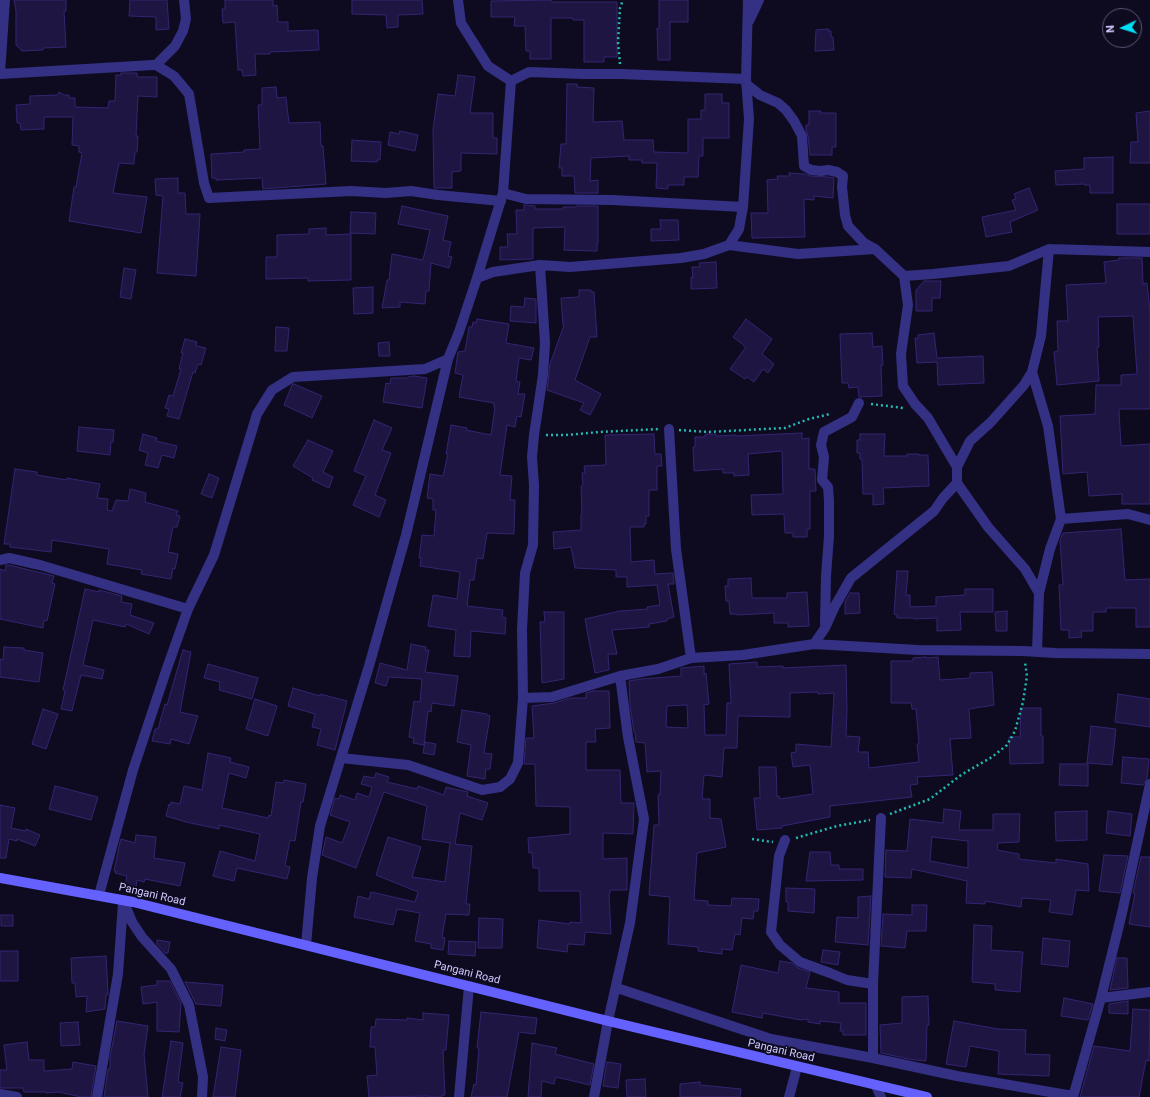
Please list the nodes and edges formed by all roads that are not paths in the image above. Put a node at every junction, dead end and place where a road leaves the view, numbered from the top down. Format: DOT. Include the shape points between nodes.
graph roads {
  1 [pos="5,0"];
  2 [pos="184,0"];
  3 [pos="458,0"];
  4 [pos="748,0"];
  5 [pos="759,0"];
  6 [pos="747,25"];
  7 [pos="156,65"];
  8 [pos="0,74"];
  9 [pos="511,81"];
  10 [pos="746,82"];
  11 [pos="502,197"];
  12 [pos="743,207"];
  13 [pos="729,245"];
  14 [pos="875,249"];
  15 [pos="1049,249"];
  16 [pos="1150,252"];
  17 [pos="540,265"];
  18 [pos="904,276"];
  19 [pos="477,278"];
  20 [pos="448,359"];
  21 [pos="1032,372"];
  22 [pos="859,403"];
  23 [pos="669,429"];
  24 [pos="957,467"];
  25 [pos="957,483"];
  26 [pos="1061,519"];
  27 [pos="1150,520"];
  28 [pos="0,560"];
  29 [pos="1039,593"];
  30 [pos="188,609"];
  31 [pos="825,628"];
  32 [pos="814,644"];
  33 [pos="1037,652"];
  34 [pos="1150,654"];
  35 [pos="691,658"];
  36 [pos="620,676"];
  37 [pos="523,698"];
  38 [pos="341,758"];
  39 [pos="1150,784"];
  40 [pos="1147,810"];
  41 [pos="880,818"];
  42 [pos="785,840"];
  43 [pos="0,878"];
  44 [pos="99,895"];
  45 [pos="123,900"];
  46 [pos="306,945"];
  47 [pos="872,984"];
  48 [pos="469,986"];
  49 [pos="616,988"];
  50 [pos="1150,992"];
  51 [pos="1101,998"];
  52 [pos="608,1022"];
  53 [pos="873,1058"];
  54 [pos="797,1067"];
  55 [pos="876,1086"];
  56 [pos="0,1094"];
  57 [pos="1073,1096"];
  58 [pos="17,1097"];
  59 [pos="97,1097"];
  60 [pos="202,1097"];
  61 [pos="459,1097"];
  62 [pos="594,1097"];
  63 [pos="789,1097"];
  64 [pos="881,1097"];
  65 [pos="927,1097"];
  1 -- 8 [label="street"];
  2 -- 7 [label="street" via="184,31 175,46"];
  3 -- 9 [label="street" via="461,23 488,66"];
  4 -- 6 [label="street"];
  5 -- 6 [label="street"];
  6 -- 10 [label="street"];
  7 -- 8 [label="street"];
  7 -- 11 [label="street" via="174,76 189,94 204,184 209,198 351,191 412,191 438,195"];
  9 -- 10 [label="street" via="529,72 621,74"];
  9 -- 11 [label="street"];
  10 -- 12 [label="street" via="749,119"];
  10 -- 14 [label="street" via="760,95 778,103 794,121 802,136 804,166 811,170 838,172 843,176 842,187 848,226 864,243"];
  11 -- 12 [label="street"];
  11 -- 19 [label="street"];
  12 -- 13 [label="street" via="739,229"];
  13 -- 14 [label="street" via="798,254"];
  13 -- 17 [label="street" via="704,254 681,258 570,267"];
  14 -- 18 [label="street"];
  15 -- 16 [label="street"];
  15 -- 18 [label="street" via="1008,266"];
  15 -- 21 [label="street" via="1041,336"];
  17 -- 19 [label="street" via="493,272"];
  17 -- 37 [label="street" via="545,343 532,457 533,545 526,573 522,629"];
  18 -- 24 [label="street" via="908,305 901,354 903,386 928,418"];
  19 -- 20 [label="street"];
  20 -- 30 [label="street" via="425,369 293,377 272,390 257,414 214,555"];
  20 -- 38 [label="street" via="406,535"];
  21 -- 24 [label="street" via="992,422 970,441"];
  21 -- 26 [label="street" via="1048,426"];
  22 -- 31 [label="street" via="852,417 824,432 821,446 824,456 822,480 828,487 829,501"];
  23 -- 35 [label="street" via="676,549"];
  24 -- 25 [label="street"];
  25 -- 29 [label="street" via="988,527 1025,569"];
  25 -- 31 [label="street" via="934,511 851,578"];
  26 -- 27 [label="street" via="1128,514"];
  26 -- 29 [label="street"];
  28 -- 30 [label="street" via="9,558 40,565"];
  29 -- 33 [label="street"];
  30 -- 44 [label="street" via="133,770"];
  31 -- 32 [label="street"];
  32 -- 33 [label="street" via="918,650"];
  32 -- 35 [label="street"];
  33 -- 34 [label="street"];
  35 -- 36 [label="street" via="658,669"];
  36 -- 37 [label="street" via="552,697"];
  36 -- 49 [label="street" via="628,737 644,819 630,923"];
  37 -- 38 [label="street" via="518,763 510,779 500,787 482,790 408,765"];
  38 -- 46 [label="street" via="320,826"];
  39 -- 40 [label="street"];
  40 -- 51 [label="street"];
  41 -- 47 [label="street"];
  42 -- 47 [label="street" via="779,856 771,932 780,945 800,962 847,980"];
  43 -- 44 [label="main road, Pangani Road"];
  44 -- 45 [label="main road, Pangani Road"];
  45 -- 46 [label="main road, Pangani Road"];
  45 -- 59 [label="street" via="118,974"];
  45 -- 60 [label="street" via="132,922 171,969 189,1005 203,1077"];
  46 -- 48 [label="main road, Pangani Road"];
  47 -- 53 [label="street"];
  48 -- 52 [label="main road, Pangani Road"];
  48 -- 61 [label="street"];
  49 -- 52 [label="street"];
  49 -- 53 [label="street" via="771,1039"];
  50 -- 51 [label="street"];
  51 -- 57 [label="street"];
  52 -- 54 [label="main road, Pangani Road"];
  52 -- 62 [label="street"];
  53 -- 57 [label="street" via="957,1076"];
  54 -- 55 [label="main road, Pangani Road"];
  54 -- 63 [label="street"];
  55 -- 64 [label="street"];
  55 -- 65 [label="main road, Pangani Road"];
  56 -- 58 [label="street"];
}
